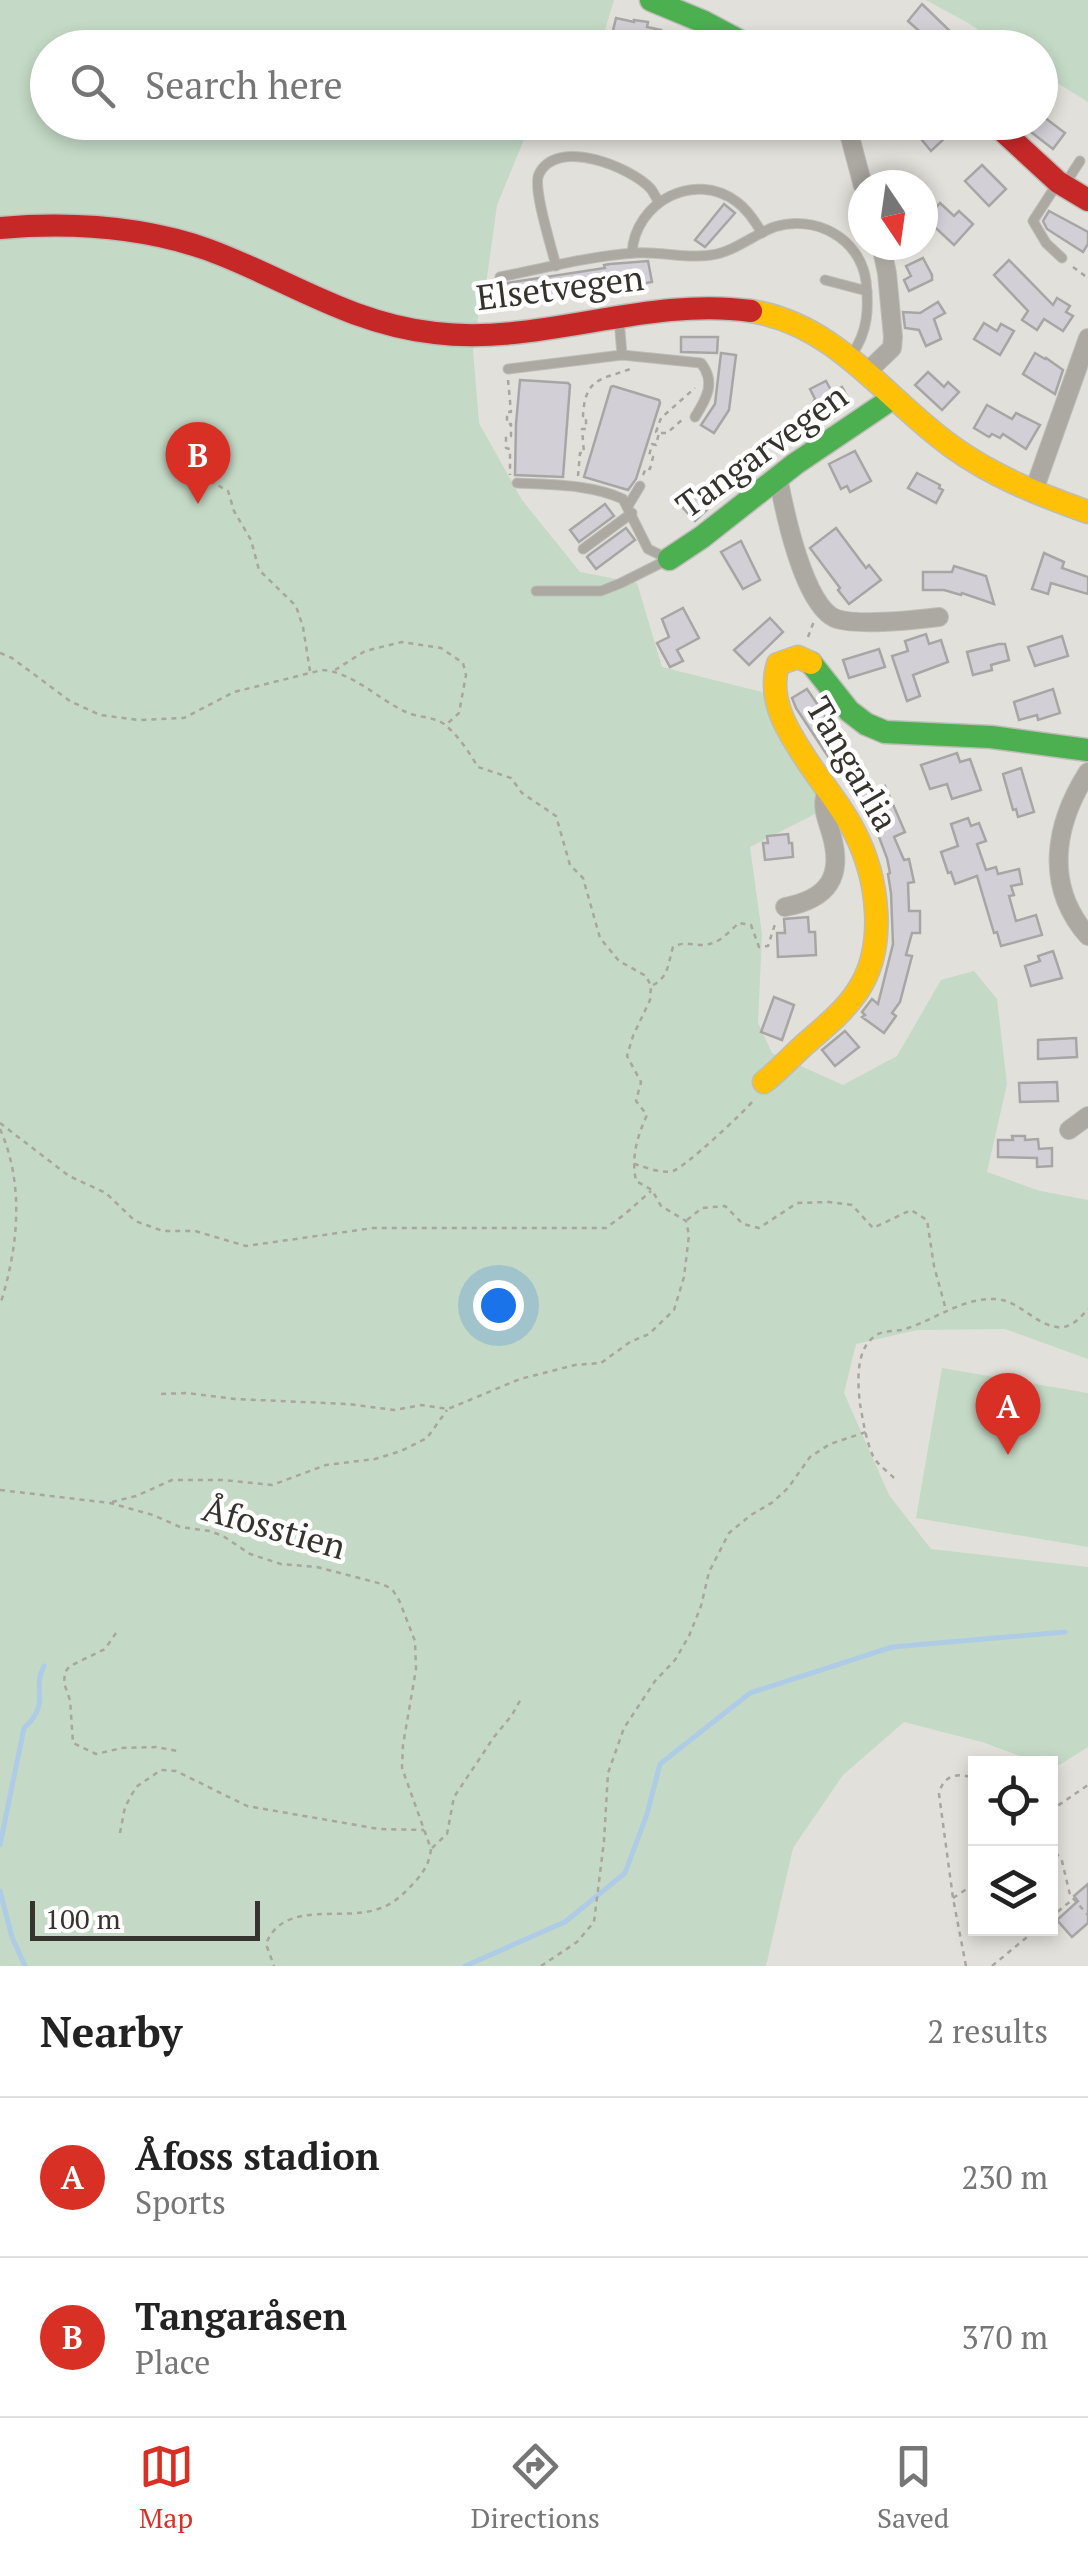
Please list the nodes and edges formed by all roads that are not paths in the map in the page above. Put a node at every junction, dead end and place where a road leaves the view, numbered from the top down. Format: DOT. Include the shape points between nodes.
graph roads {
  1 [pos="652,0"];
  2 [pos="719,30"];
  3 [pos="851,140"];
  4 [pos="1013,140"];
  5 [pos="1080,162"];
  6 [pos="859,170"];
  7 [pos="1061,184"];
  8 [pos="1088,200"];
  9 [pos="659,202"];
  10 [pos="0,228"];
  11 [pos="762,233"];
  12 [pos="848,240"];
  13 [pos="632,253"];
  14 [pos="1062,258"];
  15 [pos="861,260"];
  16 [pos="885,260"];
  17 [pos="556,266"];
  18 [pos="500,277"];
  19 [pos="825,280"];
  20 [pos="867,290"];
  21 [pos="619,316"];
  22 [pos="1088,338"];
  23 [pos="622,355"];
  24 [pos="858,365"];
  25 [pos="510,369"];
  26 [pos="893,398"];
  27 [pos="695,416"];
  28 [pos="778,477"];
  29 [pos="517,483"];
  30 [pos="641,483"];
  31 [pos="1034,492"];
  32 [pos="630,510"];
  33 [pos="1088,512"];
  34 [pos="583,549"];
  35 [pos="669,559"];
  36 [pos="536,591"];
  37 [pos="940,617"];
  38 [pos="1088,750"];
  39 [pos="1088,772"];
  40 [pos="828,788"];
  41 [pos="786,907"];
  42 [pos="1088,936"];
  43 [pos="764,1082"];
  44 [pos="1088,1116"];
  45 [pos="1069,1130"];
  1 -- 2 [label="street"];
  3 -- 6 [label="street"];
  4 -- 7 [label="street"];
  5 -- 7 [label="lane"];
  7 -- 8 [label="street"];
  7 -- 14 [label="lane" via="1033,222"];
  9 -- 11 [label="lane" via="688,190 726,195"];
  9 -- 13 [label="lane" via="637,226"];
  9 -- 17 [label="lane" via="650,188 611,165 579,156 548,162 537,180"];
  10 -- 21 [label="street, Elsetvegen" via="70,223 170,237 345,312 412,331 478,335"];
  11 -- 12 [label="lane" via="808,224"];
  11 -- 13 [label="lane" via="712,255"];
  13 -- 17 [label="lane"];
  15 -- 20 [label="lane"];
  16 -- 24 [label="street" via="892,348"];
  17 -- 18 [label="lane"];
  19 -- 20 [label="lane"];
  20 -- 24 [label="lane"];
  21 -- 23 [label="lane"];
  21 -- 24 [label="street, Elsetvegen" via="742,309 791,320"];
  22 -- 31 [label="street"];
  23 -- 25 [label="lane"];
  23 -- 27 [label="lane" via="695,360 705,367 710,391"];
  24 -- 26 [label="street, Elsetvegen"];
  26 -- 28 [label="street, Tangarvegen"];
  26 -- 31 [label="street, Elsetvegen" via="958,451"];
  28 -- 35 [label="street, Tangarvegen"];
  28 -- 37 [label="street" via="800,567 830,615"];
  29 -- 32 [label="lane" via="603,492 623,499"];
  30 -- 32 [label="lane"];
  31 -- 33 [label="street, Elsetvegen"];
  32 -- 34 [label="lane"];
  32 -- 35 [label="lane" via="648,549"];
  35 -- 36 [label="lane" via="601,591"];
  38 -- 40 [label="street, Tangarlia" via="876,730 851,714 815,667 801,658 785,659 772,678 783,721"];
  39 -- 42 [label="street" via="1067,812 1059,868 1068,908"];
  40 -- 41 [label="street" via="822,806 835,860 829,884 812,900"];
  40 -- 43 [label="street, Tangarlia" via="865,855 874,903 872,955 847,1005"];
  44 -- 45 [label="street"];
}
